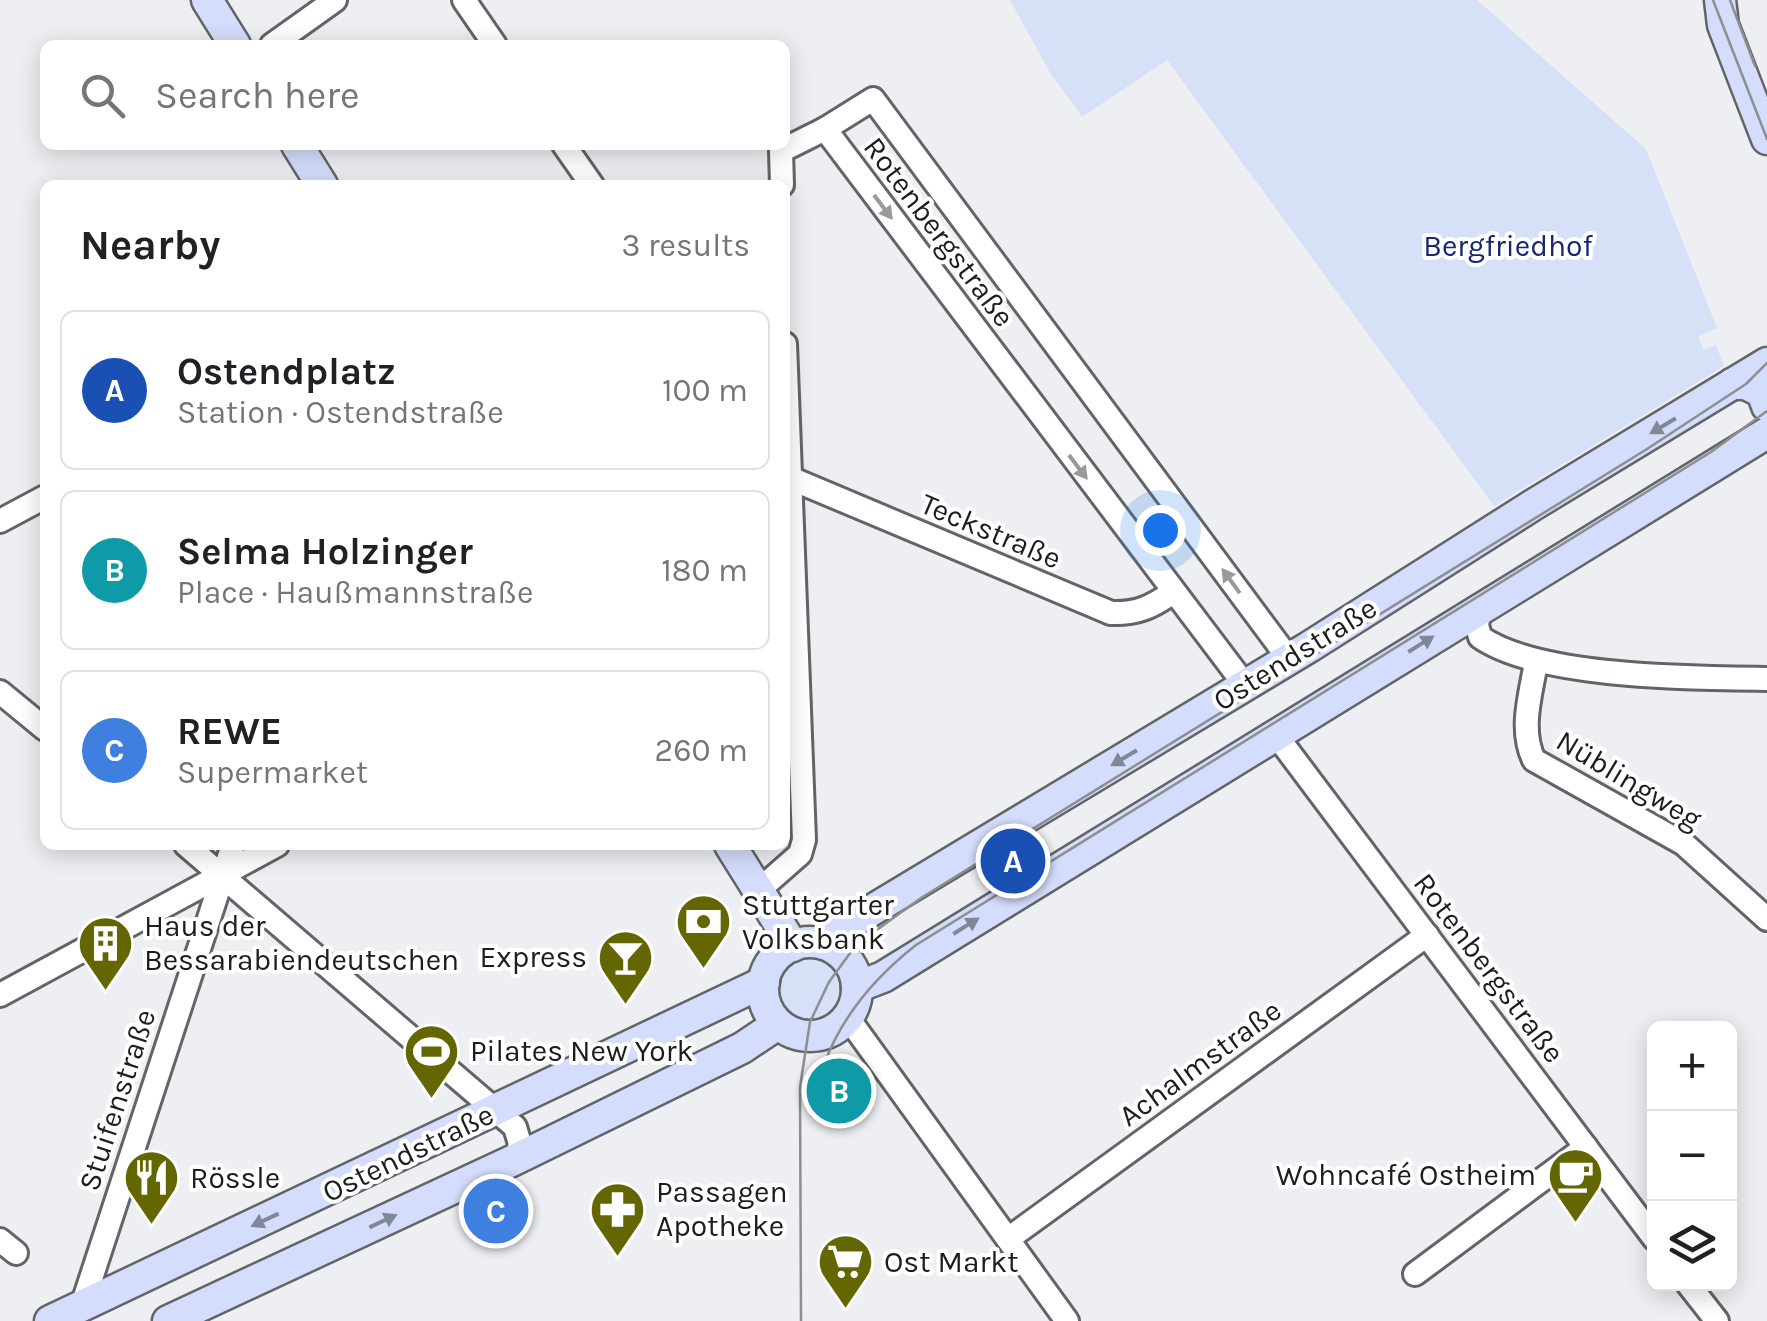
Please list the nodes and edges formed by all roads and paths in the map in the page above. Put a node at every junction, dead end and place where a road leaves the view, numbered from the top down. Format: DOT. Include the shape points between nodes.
graph roads {
  1 [pos="207,0"];
  2 [pos="335,0"];
  3 [pos="464,0"];
  4 [pos="1721,3"];
  5 [pos="232,40"];
  6 [pos="279,40"];
  7 [pos="492,40"];
  8 [pos="1767,98"];
  9 [pos="825,129"];
  10 [pos="1767,140"];
  11 [pos="790,147"];
  12 [pos="300,150"];
  13 [pos="568,150"];
  14 [pos="784,150"];
  15 [pos="319,180"];
  16 [pos="588,180"];
  17 [pos="782,180"];
  18 [pos="1767,363"];
  19 [pos="1732,384"];
  20 [pos="1767,406"];
  21 [pos="1767,433"];
  22 [pos="790,477"];
  23 [pos="40,499"];
  24 [pos="0,520"];
  25 [pos="790,540"];
  26 [pos="1173,592"];
  27 [pos="1480,607"];
  28 [pos="1290,659"];
  29 [pos="1536,662"];
  30 [pos="1767,680"];
  31 [pos="1245,686"];
  32 [pos="0,692"];
  33 [pos="40,725"];
  34 [pos="1276,735"];
  35 [pos="192,850"];
  36 [pos="231,850"];
  37 [pos="268,850"];
  38 [pos="733,850"];
  39 [pos="223,876"];
  40 [pos="758,890"];
  41 [pos="1767,919"];
  42 [pos="1426,934"];
  43 [pos="824,944"];
  44 [pos="792,946"];
  45 [pos="764,982"];
  46 [pos="857,987"];
  47 [pos="0,995"];
  48 [pos="848,1018"];
  49 [pos="778,1024"];
  50 [pos="494,1111"];
  51 [pos="1586,1147"];
  52 [pos="516,1158"];
  53 [pos="1647,1229"];
  54 [pos="1008,1240"];
  55 [pos="1415,1274"];
  56 [pos="1693,1291"];
  57 [pos="82,1306"];
  58 [pos="50,1321"];
  59 [pos="168,1321"];
  60 [pos="1067,1321"];
  61 [pos="1717,1321"];
  1 -- 5 [label="street"];
  2 -- 6 [label="street"];
  3 -- 7 [label="street"];
  4 -- 8 [label="street" via="1738,20"];
  4 -- 10 [label="street"];
  9 -- 11 [label="street"];
  9 -- 26 [label="street, Rotenbergstraße, one-way"];
  28 -- 9 [label="street, Rotenbergstraße, one-way" via="872,99"];
  12 -- 15 [label="street"];
  13 -- 16 [label="street"];
  14 -- 17 [label="street"];
  18 -- 19 [label="street, Ostendstraße"];
  19 -- 20 [label="street" via="1762,392"];
  19 -- 28 [label="street, Ostendstraße, one-way"];
  21 -- 27 [label="street, Ostendstraße"];
  22 -- 26 [label="street, Teckstraße" via="1111,613 1150,608"];
  23 -- 24 [label="street"];
  25 -- 40 [label="street" via="804,840 800,854"];
  26 -- 31 [label="street, Rotenbergstraße"];
  27 -- 29 [label="street" via="1480,637"];
  34 -- 27 [label="street, Ostendstraße, one-way"];
  28 -- 31 [label="street, Ostendstraße"];
  29 -- 30 [label="street"];
  29 -- 41 [label="street, Nüblingweg" via="1525,730 1534,760 1684,844"];
  31 -- 43 [label="street, Ostendstraße, one-way"];
  32 -- 33 [label="street"];
  34 -- 42 [label="street, Rotenbergstraße"];
  46 -- 34 [label="street, Ostendstraße, one-way"];
  35 -- 39 [label="street"];
  36 -- 39 [label="street, Stuifenstraße"];
  37 -- 39 [label="street"];
  38 -- 40 [label="street"];
  39 -- 47 [label="street"];
  39 -- 50 [label="street"];
  39 -- 57 [label="street, Stuifenstraße"];
  40 -- 44 [label="street"];
  42 -- 51 [label="street, Rotenbergstraße"];
  42 -- 54 [label="street, Achalmstraße"];
  43 -- 44 [label="street"];
  43 -- 46 [label="street" via="846,958"];
  44 -- 45 [label="street" via="772,962"];
  45 -- 49 [label="street" via="766,1006"];
  45 -- 50 [label="street, Ostendstraße"];
  46 -- 48 [label="street"];
  48 -- 49 [label="street" via="811,1037"];
  48 -- 54 [label="street"];
  49 -- 52 [label="street, Ostendstraße"];
  50 -- 52 [label="street" via="515,1127"];
  50 -- 57 [label="street, Ostendstraße, one-way"];
  51 -- 53 [label="street, Rotenbergstraße"];
  51 -- 55 [label="street"];
  59 -- 52 [label="street, Ostendstraße, one-way"];
  54 -- 60 [label="street"];
  56 -- 61 [label="street"];
  57 -- 58 [label="street, Ostendstraße"];
}
